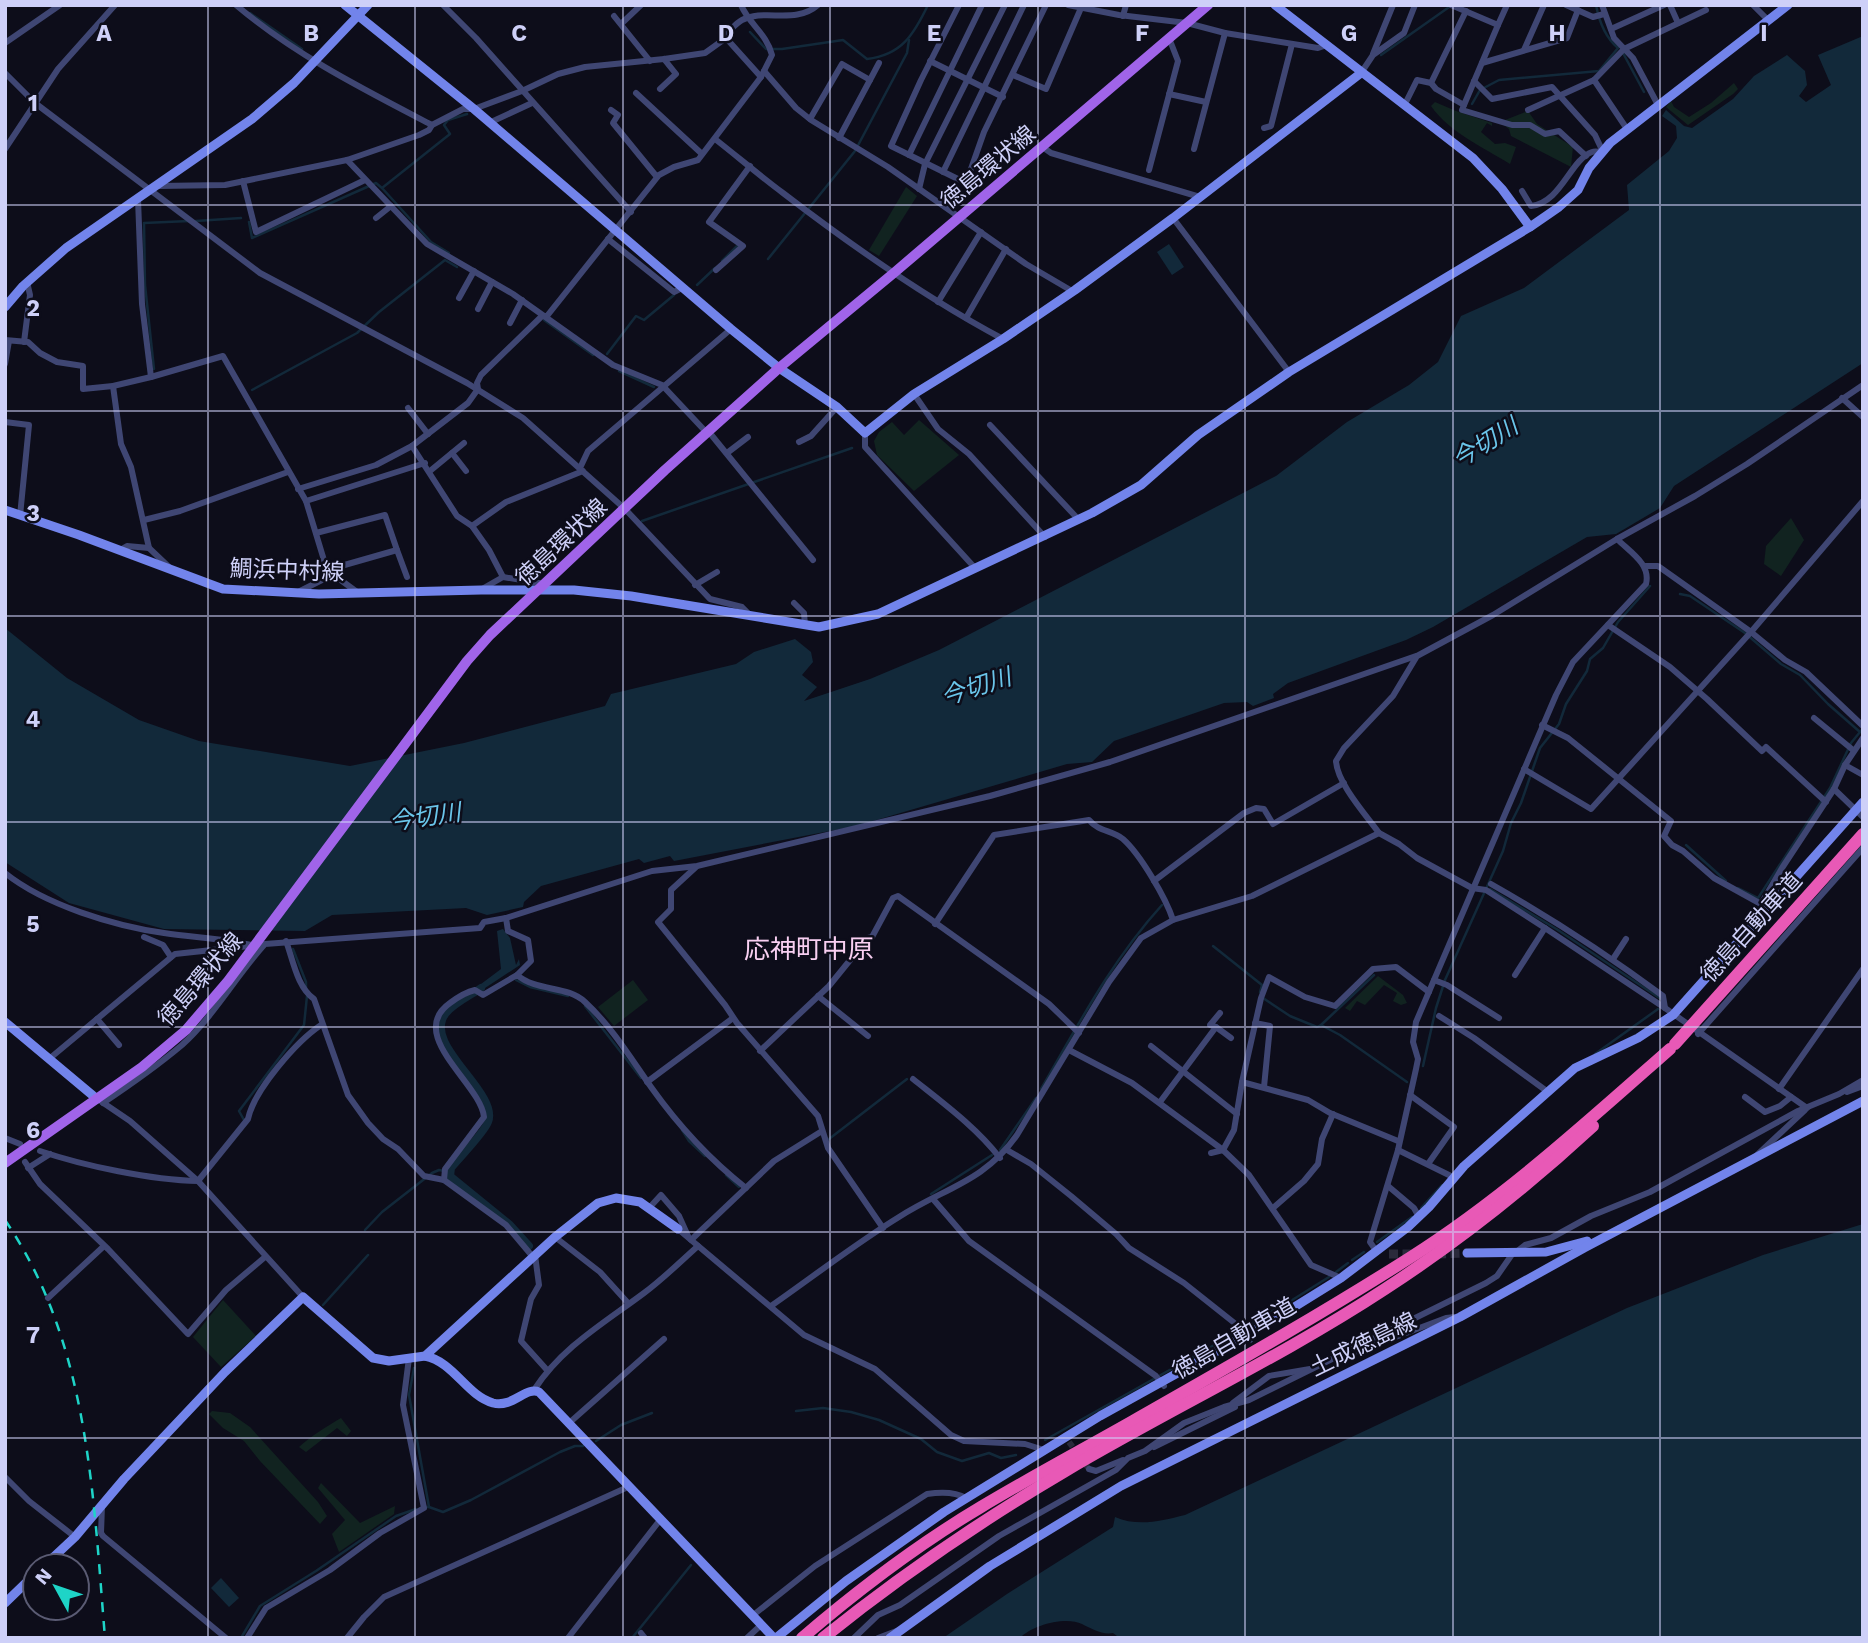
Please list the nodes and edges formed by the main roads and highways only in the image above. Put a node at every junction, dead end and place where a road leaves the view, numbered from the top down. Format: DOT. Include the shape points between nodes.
graph roads {
  1 [pos="1208,5"];
  2 [pos="1863,834"];
  3 [pos="1673,1047"];
  4 [pos="5,1163"];
  5 [pos="802,1638"];
  6 [pos="823,1638"];
  1 -- 4 [label="main road, 徳島環状線" via="779,368 490,635 186,1030 100,1101"];
  2 -- 3 [label="highway, 徳島自動車道, bridge"];
  3 -- 5 [label="highway, 徳島自動車道" via="1446,1234 1199,1384 980,1507 920,1546"];
  3 -- 6 [label="highway, 徳島自動車道" via="1575,1143 1418,1267 1338,1319 985,1520"];
}
